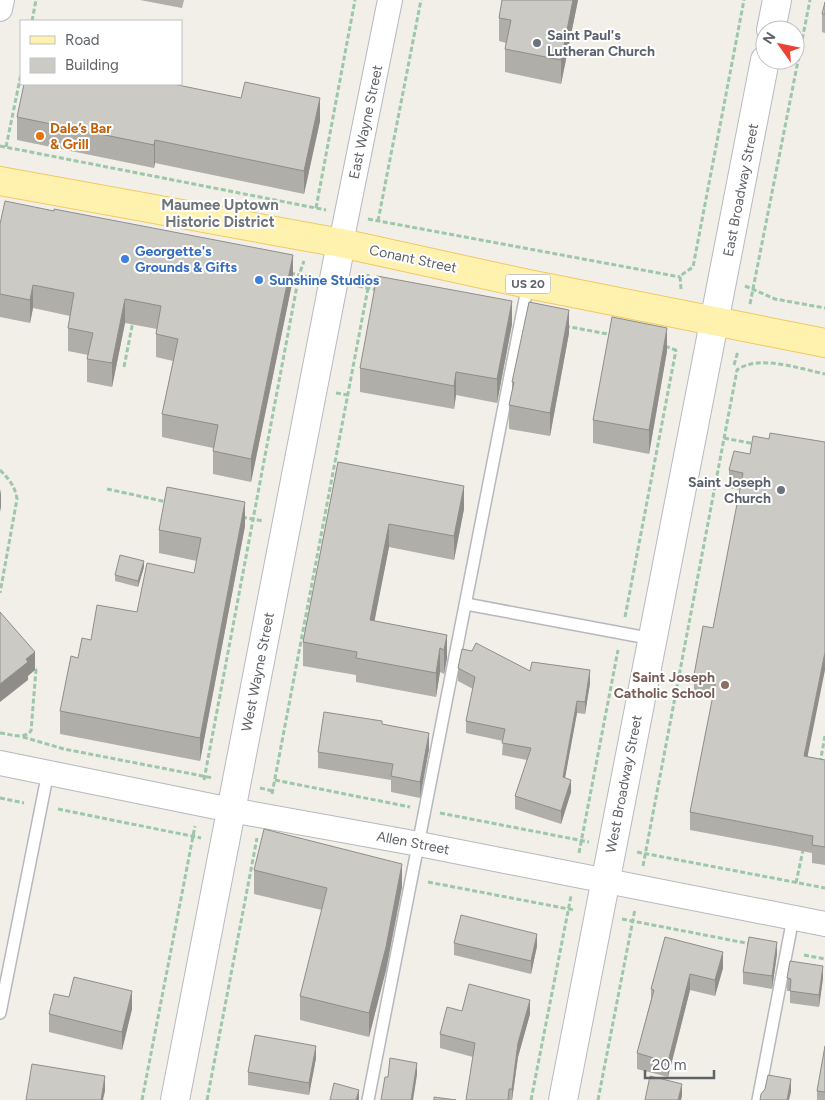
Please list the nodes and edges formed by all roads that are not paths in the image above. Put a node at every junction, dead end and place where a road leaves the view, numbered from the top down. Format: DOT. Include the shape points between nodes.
graph roads {
  1 [pos="2,0"];
  2 [pos="390,0"];
  3 [pos="777,0"];
  4 [pos="0,9"];
  5 [pos="773,20"];
  6 [pos="764,70"];
  7 [pos="0,181"];
  8 [pos="341,243"];
  9 [pos="528,284"];
  10 [pos="716,320"];
  11 [pos="825,343"];
  12 [pos="466,604"];
  13 [pos="653,639"];
  14 [pos="0,764"];
  15 [pos="48,772"];
  16 [pos="231,810"];
  17 [pos="419,844"];
  18 [pos="605,882"];
  19 [pos="793,918"];
  20 [pos="825,924"];
  21 [pos="0,1013"];
  22 [pos="175,1100"];
  23 [pos="368,1100"];
  24 [pos="563,1100"];
  25 [pos="758,1100"];
  1 -- 4 [label="street"];
  2 -- 8 [label="street, East Wayne Street"];
  3 -- 5 [label="street"];
  6 -- 10 [label="street, East Broadway Street"];
  7 -- 8 [label="main road, Conant Street / US 20"];
  8 -- 9 [label="main road, Conant Street / US 20"];
  8 -- 16 [label="street, West Wayne Street"];
  9 -- 10 [label="main road, Conant Street / US 20"];
  9 -- 12 [label="lane"];
  10 -- 11 [label="main road, Conant Street / US 20"];
  10 -- 13 [label="street, West Broadway Street"];
  12 -- 13 [label="lane"];
  12 -- 17 [label="lane"];
  13 -- 18 [label="street, West Broadway Street"];
  14 -- 15 [label="street, Allen Street"];
  15 -- 16 [label="street, Allen Street"];
  15 -- 21 [label="lane"];
  16 -- 17 [label="street, Allen Street"];
  16 -- 22 [label="street, West Wayne Street"];
  17 -- 18 [label="street, Allen Street"];
  17 -- 23 [label="lane"];
  18 -- 19 [label="street, Allen Street"];
  18 -- 24 [label="street, West Broadway Street"];
  19 -- 20 [label="street, Allen Street"];
  19 -- 25 [label="lane"];
}
